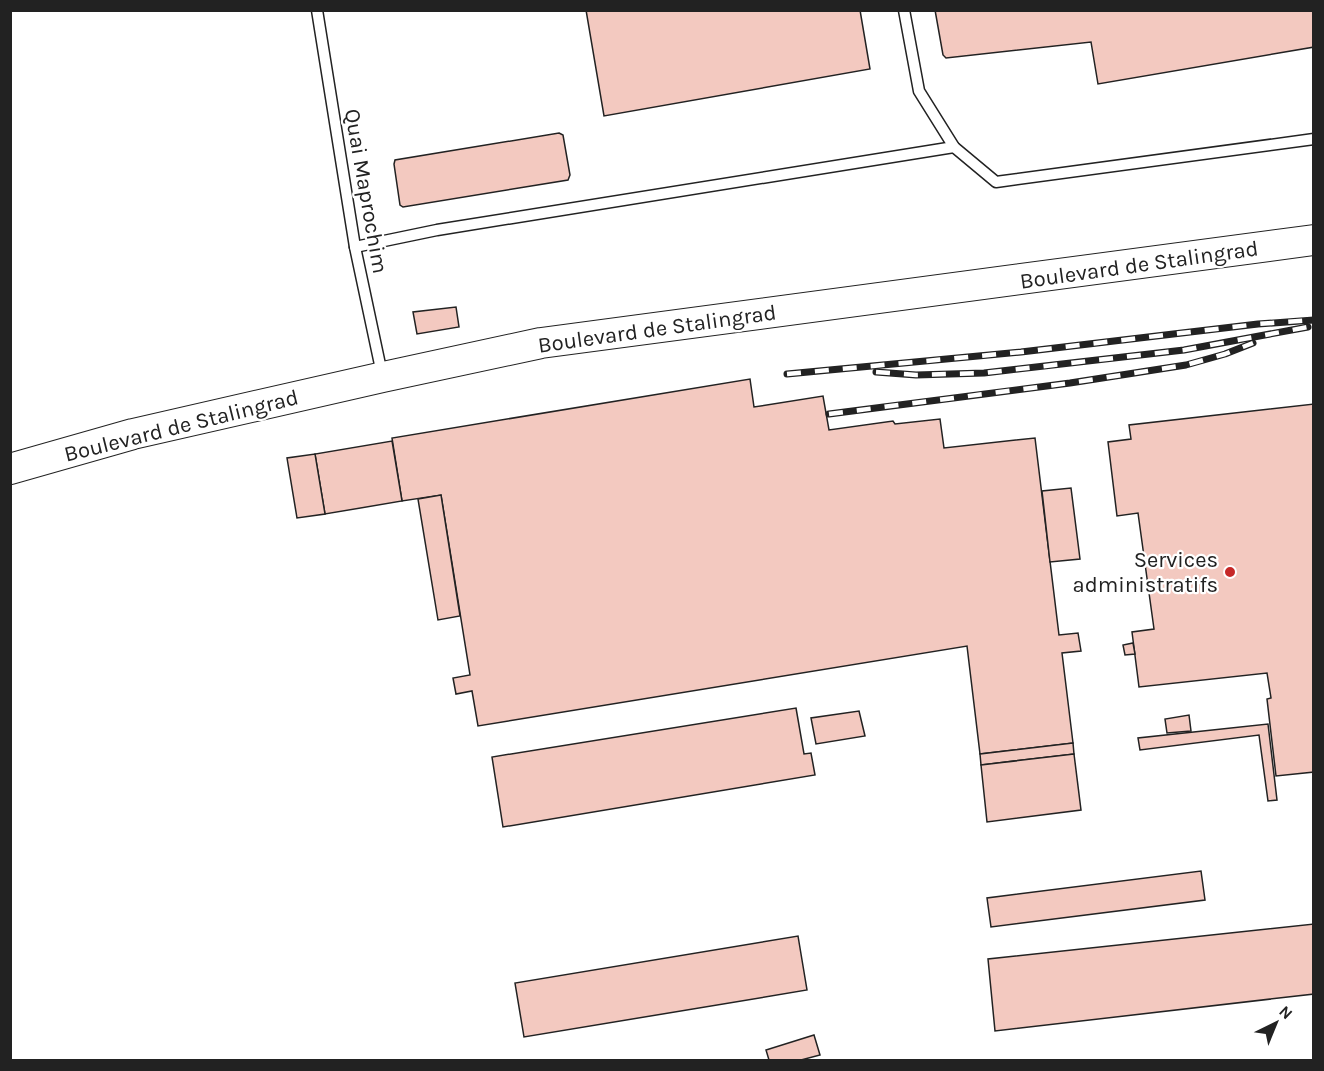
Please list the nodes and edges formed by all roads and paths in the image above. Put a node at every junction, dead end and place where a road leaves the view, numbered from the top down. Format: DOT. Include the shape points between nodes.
graph roads {
  1 [pos="317,10"];
  2 [pos="904,10"];
  3 [pos="1314,140"];
  4 [pos="954,147"];
  5 [pos="1314,240"];
  6 [pos="355,247"];
  7 [pos="383,377"];
  8 [pos="10,469"];
  1 -- 6 [label="lane, Quai Maprochim"];
  2 -- 4 [label="lane" via="920,91"];
  3 -- 4 [label="lane" via="996,182"];
  4 -- 6 [label="lane" via="437,230"];
  5 -- 7 [label="main road, Boulevard de Stalingrad" via="541,343"];
  6 -- 7 [label="lane, Quai Maprochim"];
  7 -- 8 [label="main road, Boulevard de Stalingrad" via="133,434"];
}
